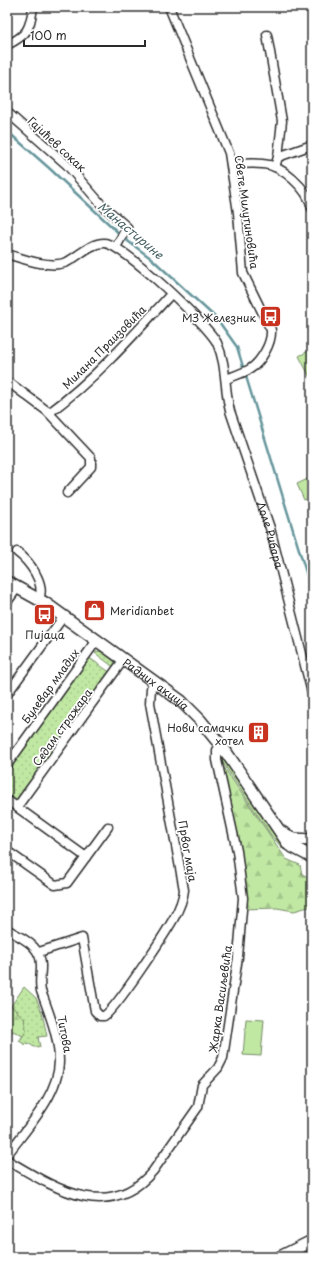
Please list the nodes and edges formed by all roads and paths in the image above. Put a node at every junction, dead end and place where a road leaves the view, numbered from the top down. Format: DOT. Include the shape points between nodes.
graph roads {
  1 [pos="33,7"];
  2 [pos="169,7"];
  3 [pos="267,35"];
  4 [pos="7,45"];
  5 [pos="7,112"];
  6 [pos="312,145"];
  7 [pos="278,156"];
  8 [pos="231,164"];
  9 [pos="275,167"];
  10 [pos="312,208"];
  11 [pos="118,244"];
  12 [pos="7,254"];
  13 [pos="171,294"];
  14 [pos="226,379"];
  15 [pos="11,384"];
  16 [pos="49,413"];
  17 [pos="67,493"];
  18 [pos="17,552"];
  19 [pos="7,582"];
  20 [pos="18,587"];
  21 [pos="39,599"];
  22 [pos="7,602"];
  23 [pos="64,616"];
  24 [pos="97,640"];
  25 [pos="124,659"];
  26 [pos="154,681"];
  27 [pos="312,693"];
  28 [pos="7,694"];
  29 [pos="221,746"];
  30 [pos="8,763"];
  31 [pos="7,800"];
  32 [pos="17,808"];
  33 [pos="108,827"];
  34 [pos="279,831"];
  35 [pos="310,836"];
  36 [pos="7,851"];
  37 [pos="310,855"];
  38 [pos="86,857"];
  39 [pos="7,929"];
  40 [pos="39,952"];
  41 [pos="7,1155"];
  42 [pos="7,1160"];
  43 [pos="312,1241"];
  44 [pos="297,1249"];
  45 [pos="280,1257"];
  46 [pos="288,1257"];
  1 -- 4 [label="street" via="25,34"];
  2 -- 8 [label="street, Свете Милутиновића" via="224,139"];
  3 -- 7 [label="street" via="282,121"];
  5 -- 11 [label="street, Гајићев сокак" via="67,165 101,204 127,227"];
  6 -- 7 [label="street"];
  7 -- 9 [label="street"];
  8 -- 9 [label="street" via="263,164"];
  8 -- 14 [label="street, Свете Милутиновића" via="243,273 272,336 258,362"];
  9 -- 10 [label="street" via="305,193"];
  11 -- 12 [label="street" via="96,245 62,263 37,262"];
  11 -- 13 [label="street, Лоле Рибара"];
  13 -- 14 [label="street, Лоле Рибара" via="212,334 221,353"];
  13 -- 16 [label="street, Милана Праизовића" via="83,386"];
  14 -- 27 [label="street, Лоле Рибара" via="230,411 270,528"];
  15 -- 16 [label="street"];
  16 -- 17 [label="street" via="92,460 91,467"];
  18 -- 21 [label="street" via="28,562 37,578 41,592"];
  19 -- 20 [label="main road, Радних акција"];
  20 -- 21 [label="main road, Радних акција"];
  20 -- 22 [label="street"];
  21 -- 23 [label="main road, Радних акција"];
  23 -- 24 [label="main road, Радних акција"];
  23 -- 28 [label="street"];
  24 -- 25 [label="main road, Радних акција"];
  24 -- 30 [label="street, Булевар младих"];
  25 -- 26 [label="main road, Радних акција"];
  25 -- 32 [label="street, Седам стражара"];
  26 -- 29 [label="main road, Радних акција" via="193,712"];
  26 -- 40 [label="street, Првог маја" via="150,703 184,890 183,898 166,930 109,1012 102,1016 95,1012 82,938"];
  29 -- 34 [label="main road, Радних акција"];
  29 -- 42 [label="street, Жарка Васиљевића" via="217,750 217,760 237,852 243,898 238,957 222,1061 203,1084 198,1107 152,1171 136,1186 121,1194 102,1198 77,1196 51,1185"];
  31 -- 32 [label="street"];
  32 -- 38 [label="street"];
  33 -- 38 [label="street"];
  34 -- 35 [label="main road" via="294,839"];
  34 -- 37 [label="main road, Радних акција" via="289,845"];
  36 -- 38 [label="street" via="50,882 60,886 67,883"];
  39 -- 40 [label="street" via="30,942"];
  40 -- 41 [label="street, Титова" via="42,965 41,990 52,1021 59,1068 51,1094"];
  43 -- 44 [label="main road"];
  44 -- 45 [label="main road"];
  44 -- 46 [label="main road"];
}
